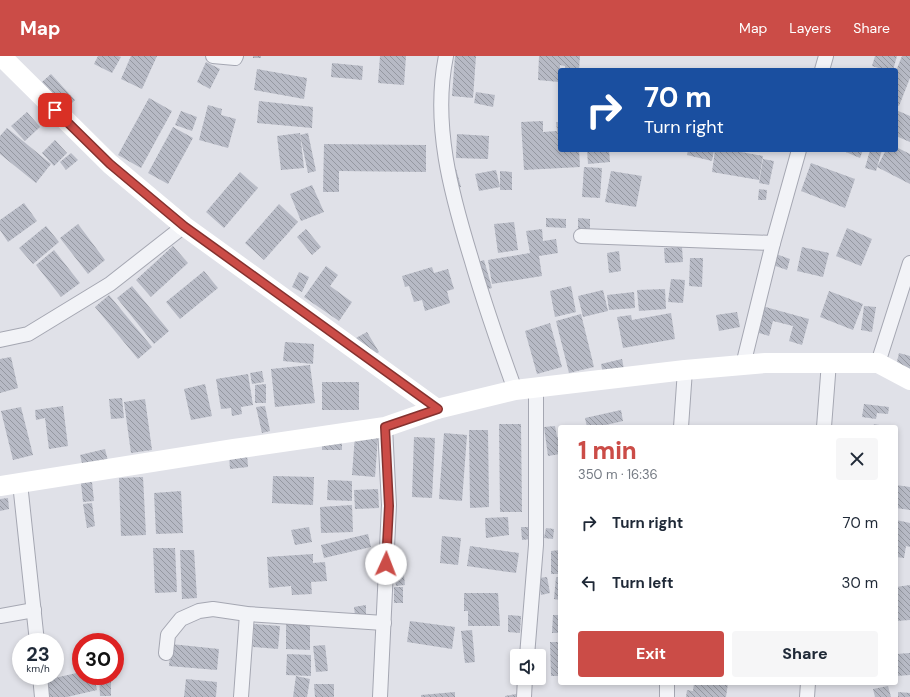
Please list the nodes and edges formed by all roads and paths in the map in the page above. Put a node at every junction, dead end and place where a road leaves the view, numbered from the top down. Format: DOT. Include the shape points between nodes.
graph roads {
  1 [pos="1,56"];
  2 [pos="213,56"];
  3 [pos="236,56"];
  4 [pos="446,56"];
  5 [pos="826,56"];
  6 [pos="823,68"];
  7 [pos="798,152"];
  8 [pos="184,226"];
  9 [pos="581,236"];
  10 [pos="773,242"];
  11 [pos="910,263"];
  12 [pos="0,340"];
  13 [pos="829,362"];
  14 [pos="878,363"];
  15 [pos="743,365"];
  16 [pos="684,370"];
  17 [pos="910,380"];
  18 [pos="536,388"];
  19 [pos="515,390"];
  20 [pos="438,409"];
  21 [pos="681,425"];
  22 [pos="824,425"];
  23 [pos="385,427"];
  24 [pos="20,482"];
  25 [pos="0,486"];
  26 [pos="34,610"];
  27 [pos="247,614"];
  28 [pos="0,616"];
  29 [pos="384,623"];
  30 [pos="36,633"];
  31 [pos="528,649"];
  32 [pos="166,653"];
  33 [pos="41,685"];
  34 [pos="525,685"];
  35 [pos="667,685"];
  36 [pos="808,685"];
  37 [pos="42,697"];
  38 [pos="241,697"];
  39 [pos="380,697"];
  40 [pos="524,697"];
  41 [pos="666,697"];
  42 [pos="807,697"];
  1 -- 8 [label="street" via="110,164"];
  2 -- 3 [label="street"];
  4 -- 19 [label="street" via="442,106 444,151 448,173 456,210 486,308"];
  5 -- 6 [label="street"];
  7 -- 10 [label="street"];
  8 -- 12 [label="street" via="110,284 28,334"];
  8 -- 20 [label="street"];
  9 -- 10 [label="street"];
  10 -- 15 [label="street"];
  11 -- 14 [label="street"];
  13 -- 14 [label="street"];
  13 -- 15 [label="street"];
  13 -- 22 [label="street"];
  14 -- 17 [label="street"];
  15 -- 16 [label="street"];
  16 -- 18 [label="street"];
  16 -- 21 [label="street"];
  18 -- 19 [label="street"];
  18 -- 31 [label="street" via="536,545"];
  19 -- 20 [label="street"];
  20 -- 23 [label="street"];
  23 -- 24 [label="street"];
  23 -- 29 [label="street" via="389,506"];
  24 -- 25 [label="street"];
  24 -- 26 [label="street"];
  26 -- 28 [label="street"];
  26 -- 30 [label="street"];
  27 -- 29 [label="street"];
  27 -- 32 [label="street" via="213,609 199,611 181,619 168,635"];
  27 -- 38 [label="street"];
  29 -- 39 [label="street"];
  33 -- 37 [label="street"];
  34 -- 40 [label="street"];
  35 -- 41 [label="street"];
  36 -- 42 [label="street"];
}
